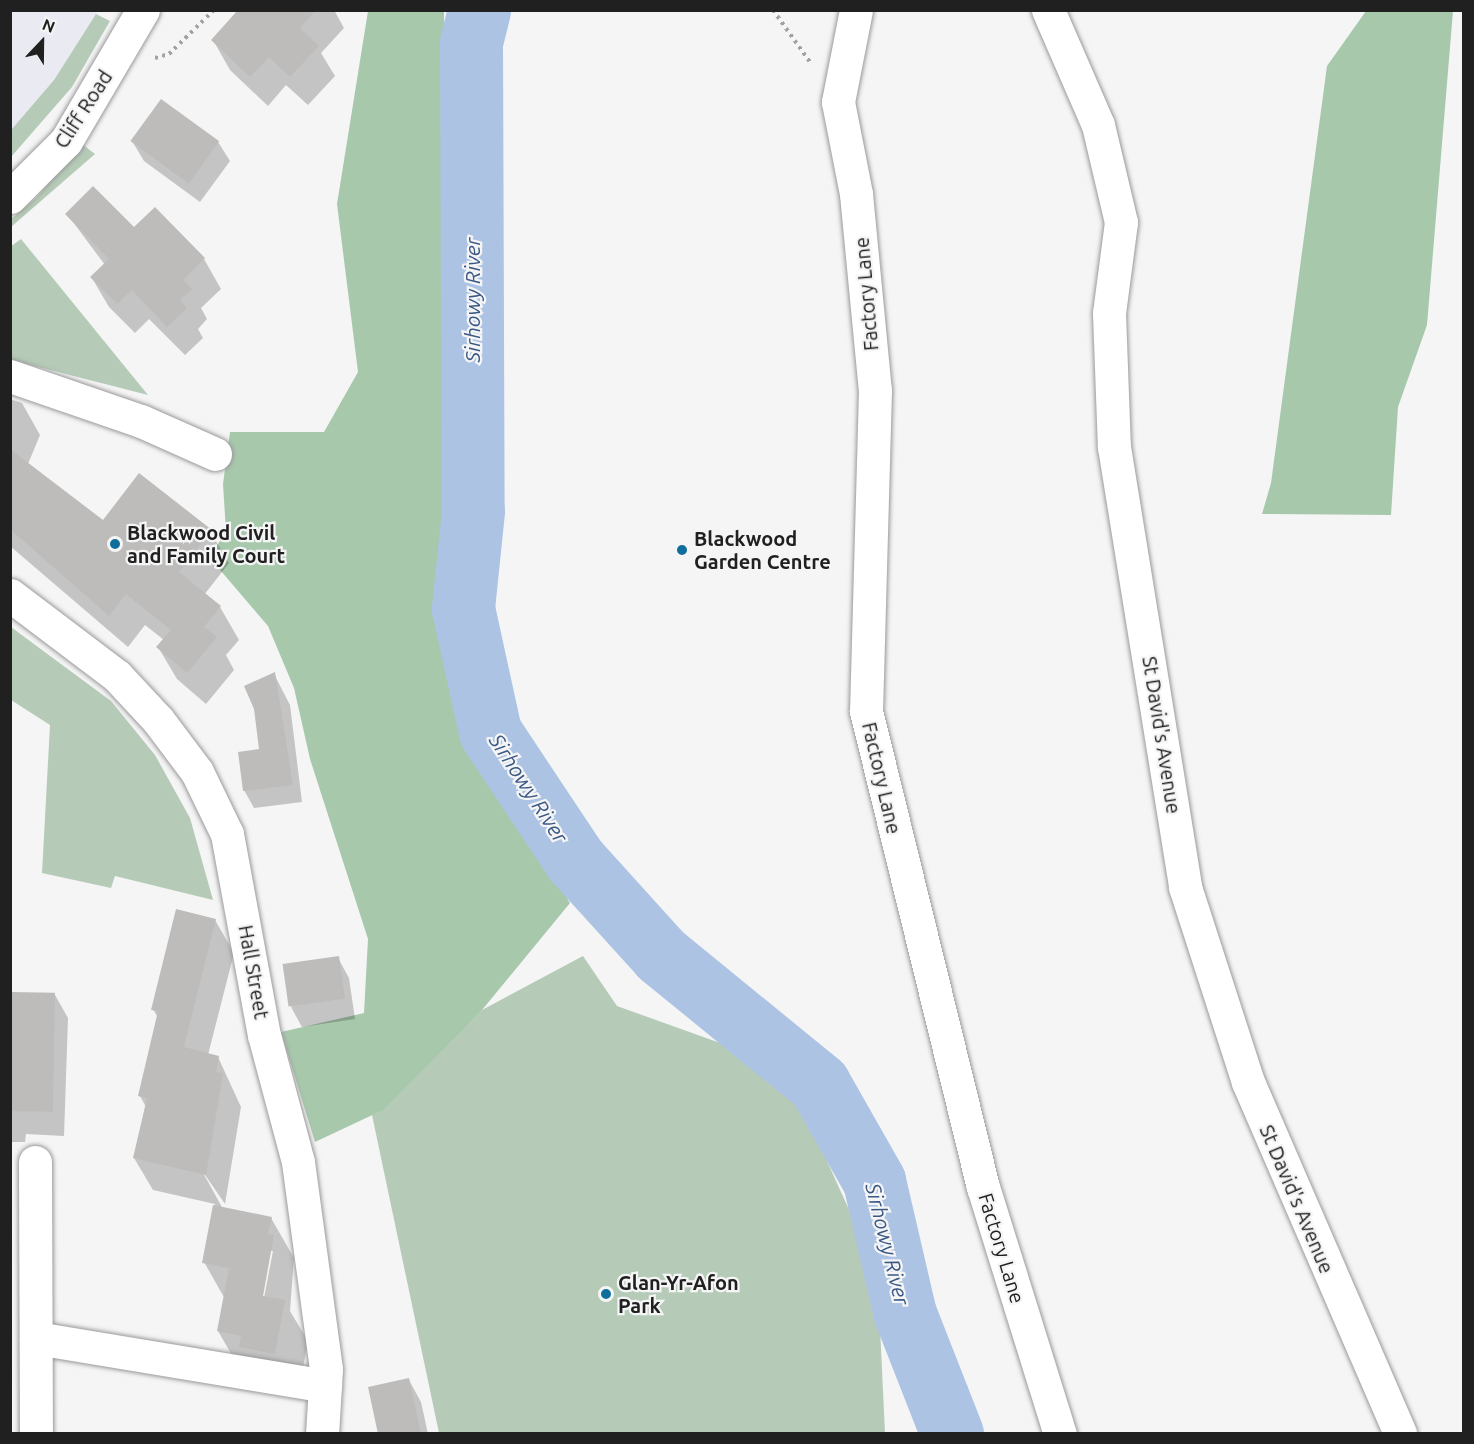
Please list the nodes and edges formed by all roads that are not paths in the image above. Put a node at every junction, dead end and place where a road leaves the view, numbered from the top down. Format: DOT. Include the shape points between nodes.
graph roads {
  1 [pos="142,10"];
  2 [pos="856,10"];
  3 [pos="1048,10"];
  4 [pos="10,197"];
  5 [pos="10,376"];
  6 [pos="215,454"];
  7 [pos="10,596"];
  8 [pos="35,1162"];
  9 [pos="36,1338"];
  10 [pos="325,1386"];
  11 [pos="36,1434"];
  12 [pos="321,1434"];
  13 [pos="1060,1434"];
  14 [pos="1400,1434"];
  1 -- 4 [label="street, Cliff Road" via="66,141"];
  2 -- 13 [label="street, Factory Lane" via="838,102 856,194 875,390 866,711 983,1187"];
  3 -- 14 [label="street, St David's Avenue" via="1098,125 1121,222 1109,312 1113,447 1185,887 1252,1093"];
  5 -- 6 [label="street" via="141,422"];
  7 -- 10 [label="street, Hall Street" via="117,676 158,720 197,772 226,834 264,1035 298,1162"];
  8 -- 9 [label="street"];
  9 -- 10 [label="street"];
  9 -- 11 [label="street"];
  10 -- 12 [label="street, Hall Street"];
}
